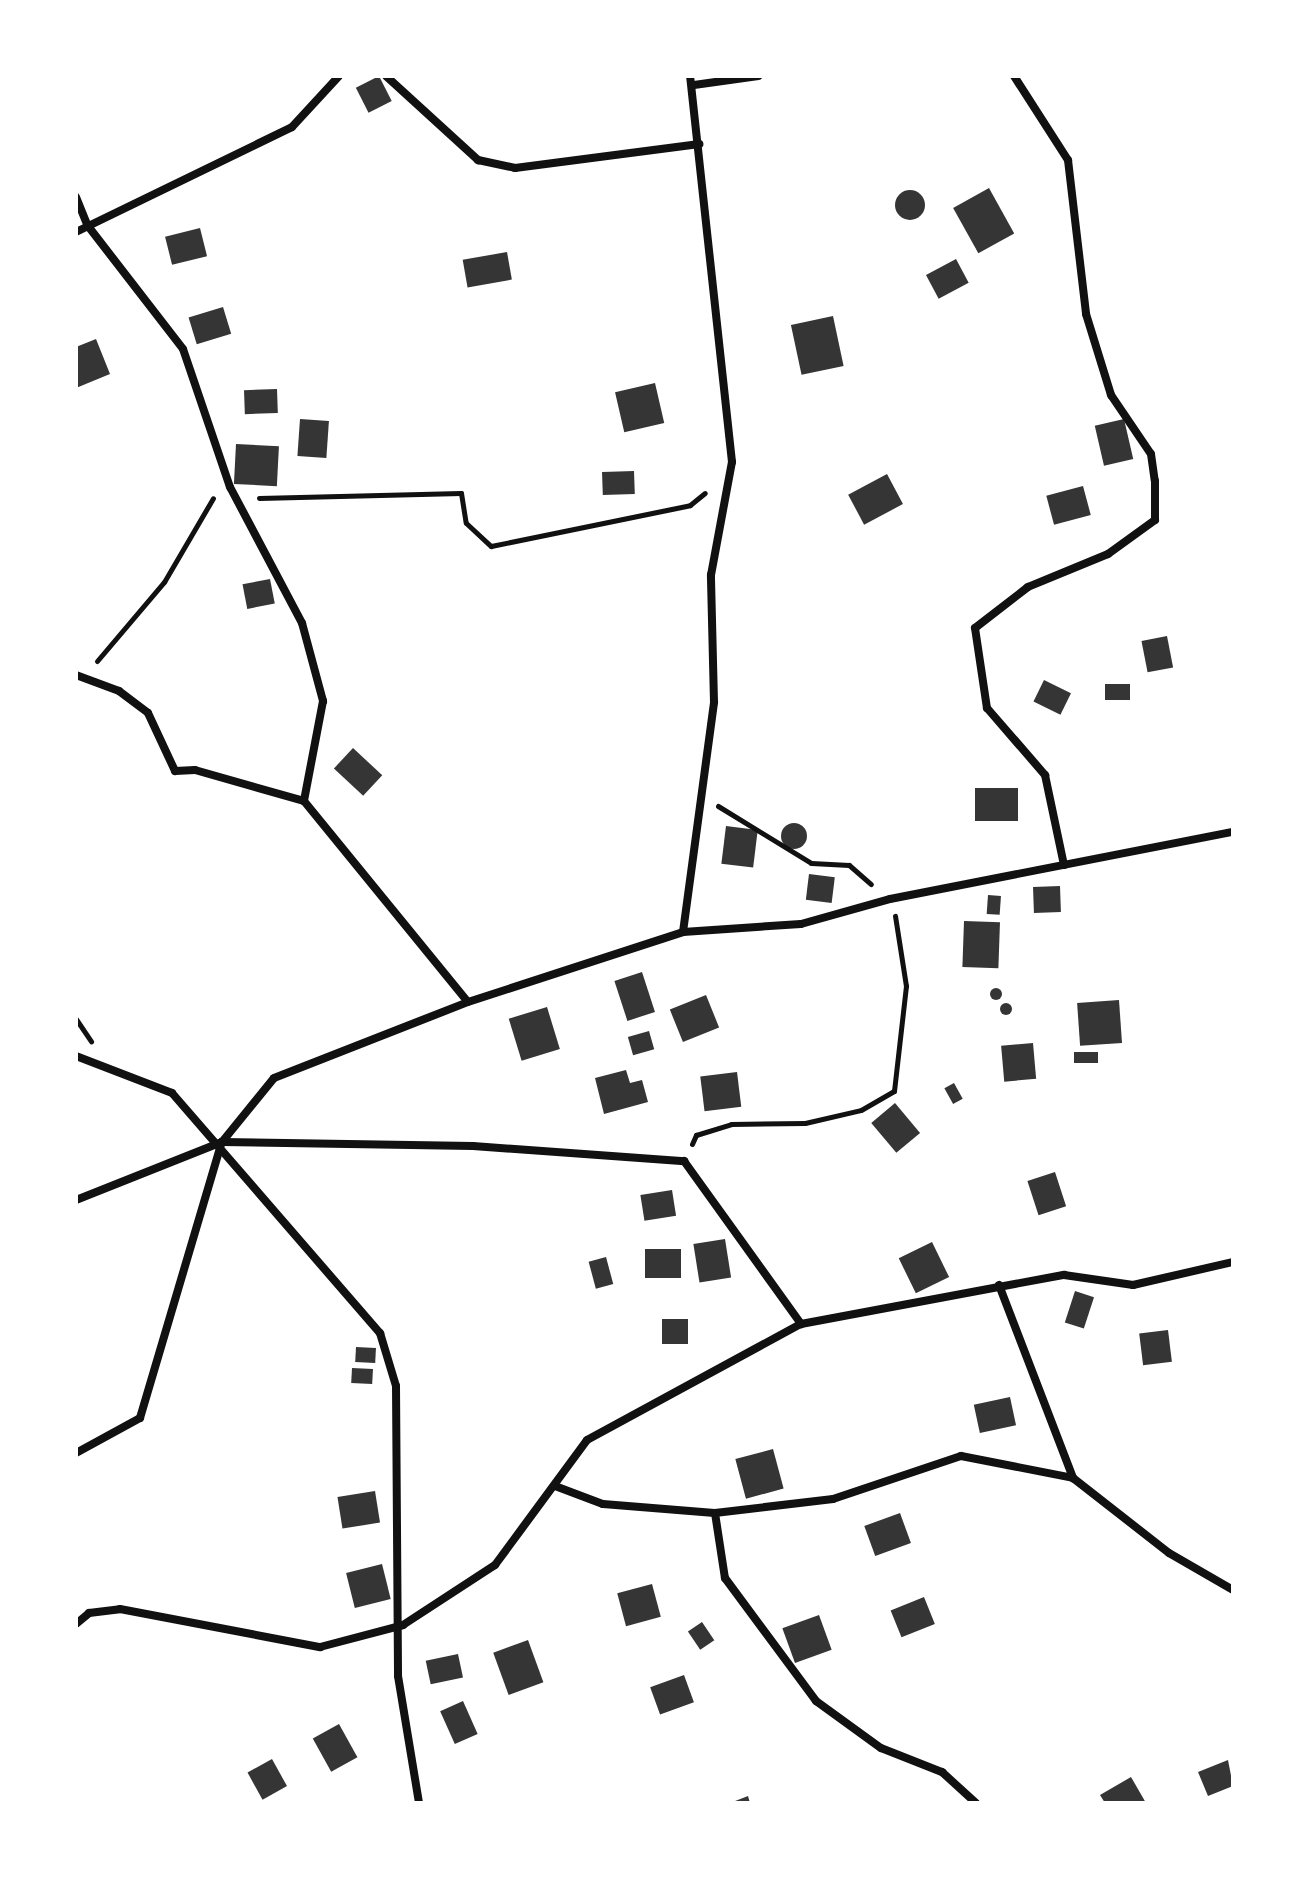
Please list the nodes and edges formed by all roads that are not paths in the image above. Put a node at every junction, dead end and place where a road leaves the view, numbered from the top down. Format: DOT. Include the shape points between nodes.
graph roads {
  1 [pos="339,76"];
  2 [pos="386,76"];
  3 [pos="758,76"];
  4 [pos="1014,76"];
  5 [pos="692,80"];
  6 [pos="699,144"];
  7 [pos="76,197"];
  8 [pos="88,226"];
  9 [pos="76,232"];
  10 [pos="78,675"];
  11 [pos="304,801"];
  12 [pos="1233,832"];
  13 [pos="1064,865"];
  14 [pos="683,932"];
  15 [pos="468,1002"];
  16 [pos="76,1056"];
  17 [pos="222,1142"];
  18 [pos="76,1200"];
  19 [pos="1233,1262"];
  20 [pos="999,1285"];
  21 [pos="801,1324"];
  22 [pos="76,1453"];
  23 [pos="1073,1478"];
  24 [pos="555,1486"];
  25 [pos="715,1513"];
  26 [pos="1233,1590"];
  27 [pos="76,1624"];
  28 [pos="403,1625"];
  29 [pos="419,1803"];
  30 [pos="976,1803"];
  1 -- 8 [label="street" via="292,127"];
  2 -- 6 [label="street" via="478,160 515,168"];
  3 -- 5 [label="street"];
  4 -- 13 [label="street" via="1068,160 1086,314 1111,395 1151,454 1155,481 1155,520 1108,554 1028,587 975,628 987,708 1045,775"];
  5 -- 6 [label="street"];
  6 -- 14 [label="street" via="732,462 711,575 714,702"];
  7 -- 8 [label="street"];
  8 -- 9 [label="street"];
  8 -- 11 [label="street" via="183,349 235,495 302,623 323,701"];
  10 -- 11 [label="street" via="119,691 148,713 175,771 195,770"];
  11 -- 15 [label="street"];
  12 -- 13 [label="street"];
  13 -- 14 [label="street" via="890,899 801,924"];
  14 -- 15 [label="street"];
  15 -- 17 [label="street" via="274,1078"];
  16 -- 17 [label="street" via="172,1093"];
  17 -- 18 [label="street"];
  17 -- 21 [label="street" via="473,1146 684,1161"];
  17 -- 22 [label="street" via="140,1418"];
  17 -- 28 [label="street" via="380,1333 396,1386"];
  19 -- 20 [label="street" via="1133,1285 1064,1275"];
  20 -- 21 [label="street"];
  20 -- 23 [label="street"];
  21 -- 24 [label="street" via="587,1440"];
  23 -- 25 [label="street" via="961,1456 833,1499"];
  23 -- 26 [label="street" via="1169,1553"];
  24 -- 25 [label="street" via="603,1504"];
  24 -- 28 [label="street" via="495,1565"];
  25 -- 30 [label="street" via="725,1578 816,1701 881,1748 942,1772"];
  27 -- 28 [label="street" via="89,1613 120,1609 320,1647"];
  28 -- 29 [label="street" via="398,1676"];
}
